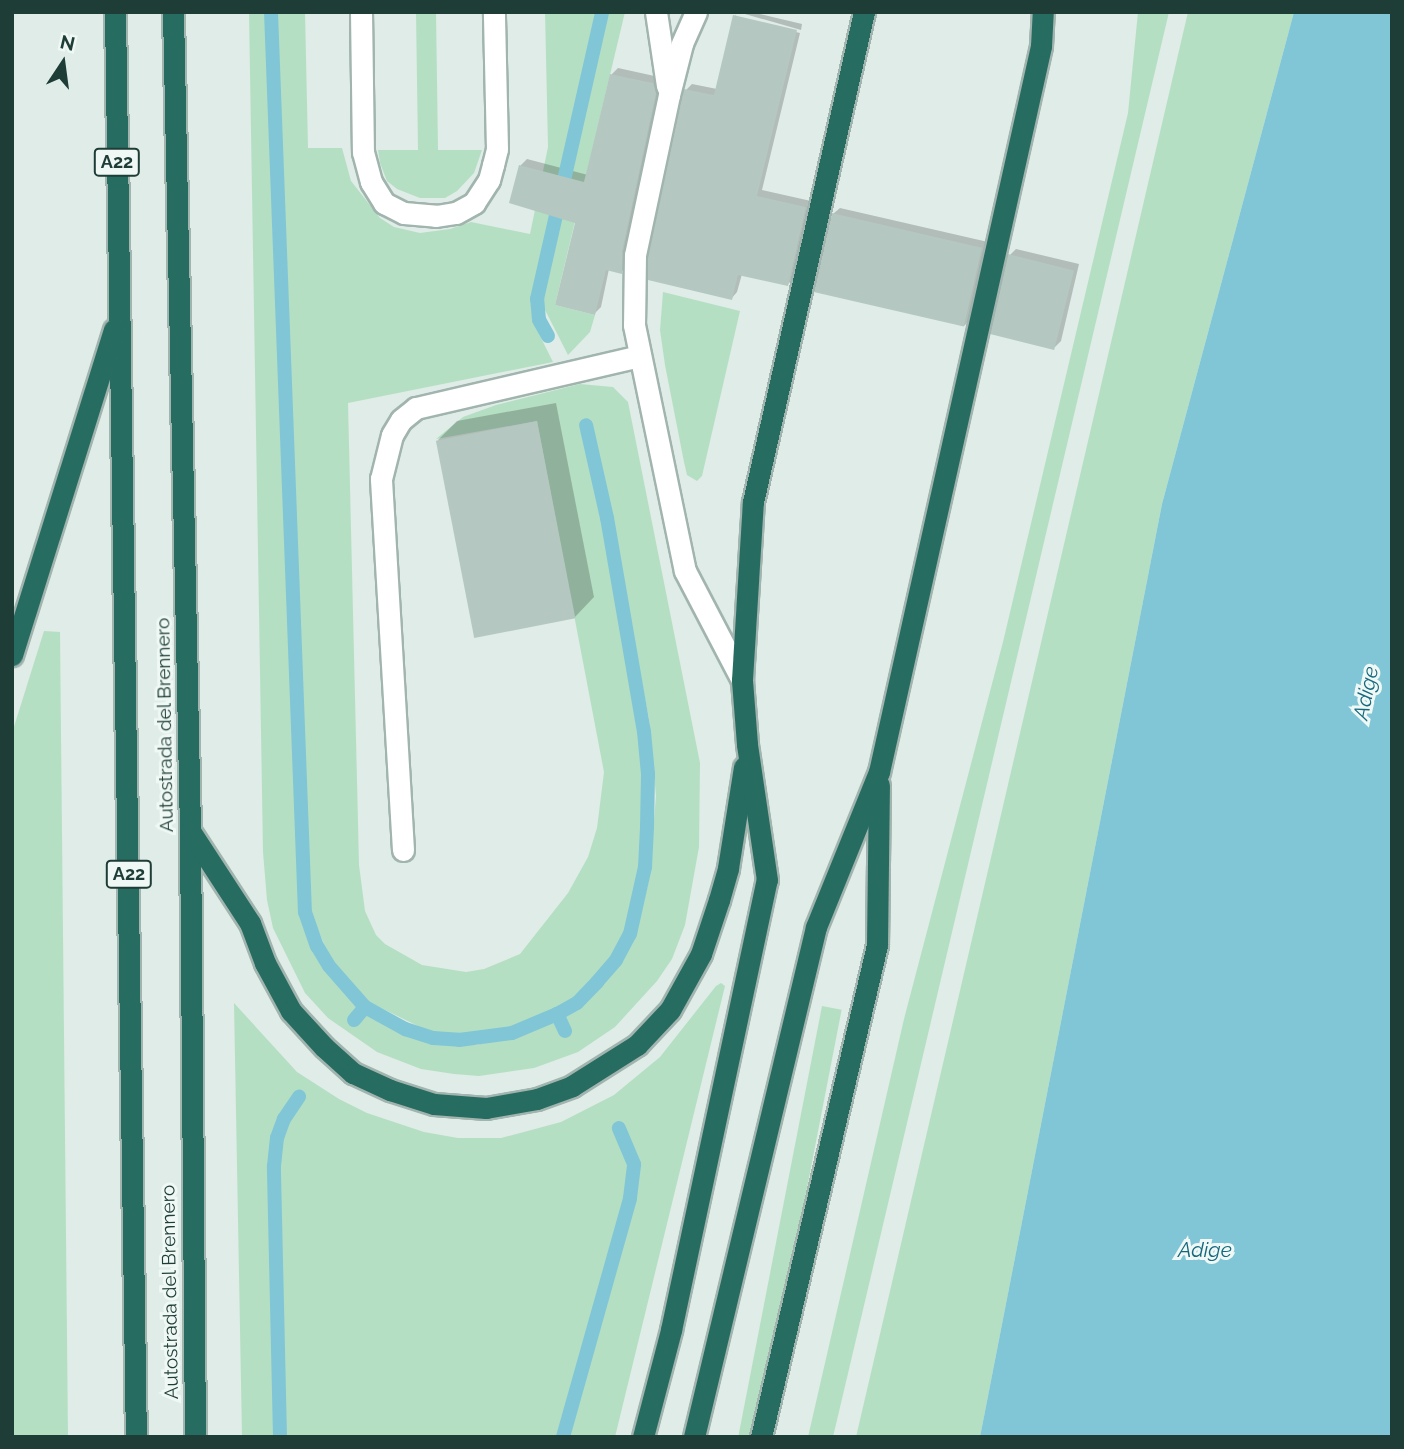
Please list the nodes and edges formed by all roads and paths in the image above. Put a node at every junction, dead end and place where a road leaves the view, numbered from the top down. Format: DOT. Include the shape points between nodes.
graph roads {
  1 [pos="115,12"];
  2 [pos="173,12"];
  3 [pos="361,12"];
  4 [pos="494,12"];
  5 [pos="656,12"];
  6 [pos="696,12"];
  7 [pos="864,12"];
  8 [pos="1043,12"];
  9 [pos="669,95"];
  10 [pos="120,312"];
  11 [pos="639,356"];
  12 [pos="12,655"];
  13 [pos="742,680"];
  14 [pos="747,744"];
  15 [pos="879,772"];
  16 [pos="190,831"];
  17 [pos="403,850"];
  18 [pos="136,1437"];
  19 [pos="195,1437"];
  20 [pos="643,1437"];
  21 [pos="694,1437"];
  22 [pos="761,1437"];
  1 -- 10 [label="highway, Autostrada del Brennero / A22"];
  2 -- 16 [label="highway, Autostrada del Brennero"];
  3 -- 4 [label="lane" via="363,152 371,182 384,203 404,213 436,216 456,213 474,203 489,180 496,149"];
  5 -- 9 [label="lane"];
  6 -- 9 [label="lane"];
  7 -- 13 [label="highway" via="753,502"];
  8 -- 15 [label="highway" via="1041,46"];
  9 -- 11 [label="lane" via="635,255 633,303"];
  10 -- 12 [label="highway"];
  10 -- 18 [label="highway, Autostrada del Brennero / A22"];
  11 -- 13 [label="lane" via="685,571"];
  11 -- 17 [label="lane" via="416,408 391,435 381,479"];
  13 -- 14 [label="highway"];
  14 -- 16 [label="highway" via="719,901 701,954 670,1010 637,1045 581,1081 537,1098 486,1108 434,1104 390,1090 353,1073 324,1047 291,1011 250,923"];
  14 -- 20 [label="highway" via="767,880 674,1317"];
  15 -- 21 [label="highway" via="816,927"];
  15 -- 22 [label="highway" via="877,945"];
  16 -- 19 [label="highway, Autostrada del Brennero"];
}
